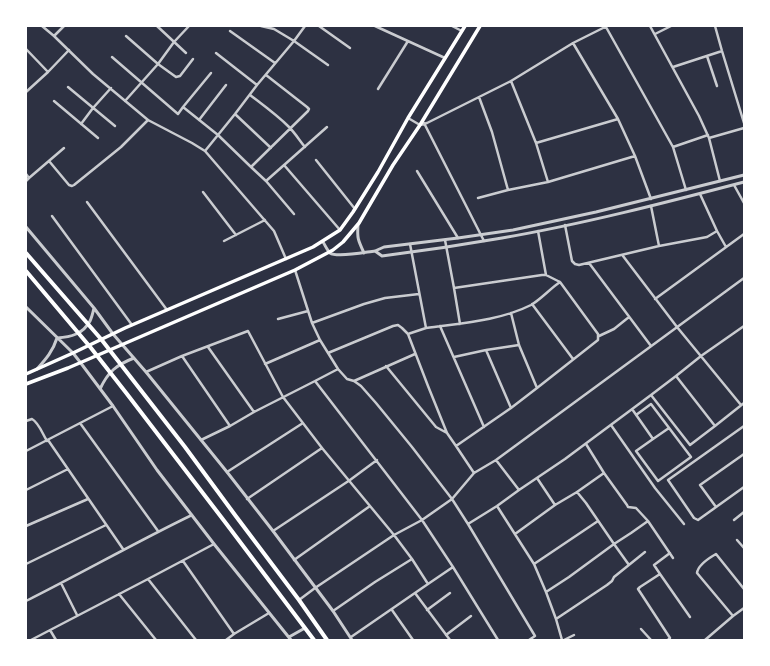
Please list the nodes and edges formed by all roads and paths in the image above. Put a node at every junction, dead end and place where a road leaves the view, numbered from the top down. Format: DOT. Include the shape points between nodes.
graph roads {
  1 [pos="42,26"];
  2 [pos="64,26"];
  3 [pos="157,26"];
  4 [pos="189,26"];
  5 [pos="261,26"];
  6 [pos="305,26"];
  7 [pos="319,26"];
  8 [pos="375,26"];
  9 [pos="452,26"];
  10 [pos="465,26"];
  11 [pos="472,26"];
  12 [pos="606,26"];
  13 [pos="650,26"];
  14 [pos="671,26"];
  15 [pos="715,26"];
  16 [pos="479,28"];
  17 [pos="230,31"];
  18 [pos="462,31"];
  19 [pos="654,34"];
  20 [pos="54,36"];
  21 [pos="126,36"];
  22 [pos="294,41"];
  23 [pos="408,41"];
  24 [pos="174,42"];
  25 [pos="573,43"];
  26 [pos="350,48"];
  27 [pos="26,49"];
  28 [pos="69,50"];
  29 [pos="722,51"];
  30 [pos="186,53"];
  31 [pos="216,53"];
  32 [pos="707,56"];
  33 [pos="112,57"];
  34 [pos="445,58"];
  35 [pos="193,59"];
  36 [pos="275,63"];
  37 [pos="158,64"];
  38 [pos="328,65"];
  39 [pos="673,67"];
  40 [pos="48,72"];
  41 [pos="211,73"];
  42 [pos="266,74"];
  43 [pos="511,81"];
  44 [pos="141,83"];
  45 [pos="226,85"];
  46 [pos="257,85"];
  47 [pos="717,86"];
  48 [pos="68,87"];
  49 [pos="111,88"];
  50 [pos="378,88"];
  51 [pos="26,92"];
  52 [pos="250,95"];
  53 [pos="479,97"];
  54 [pos="54,101"];
  55 [pos="125,101"];
  56 [pos="183,107"];
  57 [pos="93,108"];
  58 [pos="235,114"];
  59 [pos="408,118"];
  60 [pos="618,119"];
  61 [pos="148,120"];
  62 [pos="199,120"];
  63 [pos="424,123"];
  64 [pos="744,123"];
  65 [pos="81,124"];
  66 [pos="420,125"];
  67 [pos="115,126"];
  68 [pos="327,127"];
  69 [pos="744,128"];
  70 [pos="291,129"];
  71 [pos="218,135"];
  72 [pos="709,136"];
  73 [pos="98,138"];
  74 [pos="536,143"];
  75 [pos="305,147"];
  76 [pos="673,147"];
  77 [pos="64,148"];
  78 [pos="271,148"];
  79 [pos="205,151"];
  80 [pos="635,156"];
  81 [pos="316,160"];
  82 [pos="49,161"];
  83 [pos="251,166"];
  84 [pos="284,166"];
  85 [pos="417,171"];
  86 [pos="26,174"];
  87 [pos="744,175"];
  88 [pos="29,178"];
  89 [pos="26,181"];
  90 [pos="266,181"];
  91 [pos="720,181"];
  92 [pos="548,182"];
  93 [pos="744,182"];
  94 [pos="734,185"];
  95 [pos="508,190"];
  96 [pos="686,190"];
  97 [pos="202,192"];
  98 [pos="700,194"];
  99 [pos="478,198"];
  100 [pos="651,198"];
  101 [pos="87,202"];
  102 [pos="744,204"];
  103 [pos="651,206"];
  104 [pos="355,209"];
  105 [pos="294,214"];
  106 [pos="52,216"];
  107 [pos="265,220"];
  108 [pos="358,223"];
  109 [pos="565,226"];
  110 [pos="26,227"];
  111 [pos="340,230"];
  112 [pos="538,231"];
  113 [pos="717,231"];
  114 [pos="744,234"];
  115 [pos="236,235"];
  116 [pos="481,235"];
  117 [pos="458,238"];
  118 [pos="446,240"];
  119 [pos="224,241"];
  120 [pos="484,241"];
  121 [pos="323,242"];
  122 [pos="410,243"];
  123 [pos="659,246"];
  124 [pos="447,247"];
  125 [pos="726,247"];
  126 [pos="376,251"];
  127 [pos="329,252"];
  128 [pos="411,252"];
  129 [pos="26,253"];
  130 [pos="364,253"];
  131 [pos="623,256"];
  132 [pos="286,258"];
  133 [pos="589,263"];
  134 [pos="295,270"];
  135 [pos="26,271"];
  136 [pos="546,275"];
  137 [pos="744,279"];
  138 [pos="560,282"];
  139 [pos="454,288"];
  140 [pos="419,294"];
  141 [pos="655,298"];
  142 [pos="532,304"];
  143 [pos="26,307"];
  144 [pos="94,308"];
  145 [pos="167,310"];
  146 [pos="308,311"];
  147 [pos="511,313"];
  148 [pos="629,317"];
  149 [pos="278,319"];
  150 [pos="312,323"];
  151 [pos="460,324"];
  152 [pos="132,325"];
  153 [pos="440,326"];
  154 [pos="744,326"];
  155 [pos="677,327"];
  156 [pos="426,328"];
  157 [pos="113,334"];
  158 [pos="408,334"];
  159 [pos="599,336"];
  160 [pos="57,338"];
  161 [pos="320,340"];
  162 [pos="122,344"];
  163 [pos="519,345"];
  164 [pos="651,346"];
  165 [pos="208,347"];
  166 [pos="486,350"];
  167 [pos="73,353"];
  168 [pos="328,353"];
  169 [pos="415,354"];
  170 [pos="182,356"];
  171 [pos="701,356"];
  172 [pos="454,357"];
  173 [pos="134,358"];
  174 [pos="573,359"];
  175 [pos="80,362"];
  176 [pos="265,364"];
  177 [pos="386,366"];
  178 [pos="37,369"];
  179 [pos="338,369"];
  180 [pos="146,372"];
  181 [pos="26,374"];
  182 [pos="676,376"];
  183 [pos="315,381"];
  184 [pos="354,381"];
  185 [pos="26,384"];
  186 [pos="537,388"];
  187 [pos="100,389"];
  188 [pos="651,395"];
  189 [pos="283,397"];
  190 [pos="744,403"];
  191 [pos="741,405"];
  192 [pos="113,406"];
  193 [pos="511,408"];
  194 [pos="632,409"];
  195 [pos="254,412"];
  196 [pos="636,415"];
  197 [pos="26,421"];
  198 [pos="80,423"];
  199 [pos="303,423"];
  200 [pos="611,425"];
  201 [pos="230,426"];
  202 [pos="715,426"];
  203 [pos="744,426"];
  204 [pos="484,427"];
  205 [pos="669,428"];
  206 [pos="447,433"];
  207 [pos="653,439"];
  208 [pos="47,440"];
  209 [pos="201,440"];
  210 [pos="586,444"];
  211 [pos="456,446"];
  212 [pos="322,448"];
  213 [pos="26,451"];
  214 [pos="744,454"];
  215 [pos="377,460"];
  216 [pos="496,460"];
  217 [pos="68,469"];
  218 [pos="227,472"];
  219 [pos="474,473"];
  220 [pos="604,473"];
  221 [pos="537,478"];
  222 [pos="350,480"];
  223 [pos="744,487"];
  224 [pos="26,490"];
  225 [pos="519,490"];
  226 [pos="577,492"];
  227 [pos="88,499"];
  228 [pos="247,499"];
  229 [pos="452,499"];
  230 [pos="555,505"];
  231 [pos="370,506"];
  232 [pos="497,506"];
  233 [pos="716,507"];
  234 [pos="744,512"];
  235 [pos="192,515"];
  236 [pos="422,520"];
  237 [pos="734,520"];
  238 [pos="598,521"];
  239 [pos="648,521"];
  240 [pos="468,524"];
  241 [pos="684,524"];
  242 [pos="106,525"];
  243 [pos="26,526"];
  244 [pos="158,531"];
  245 [pos="273,531"];
  246 [pos="515,534"];
  247 [pos="394,535"];
  248 [pos="737,540"];
  249 [pos="214,544"];
  250 [pos="614,544"];
  251 [pos="744,548"];
  252 [pos="123,549"];
  253 [pos="646,552"];
  254 [pos="670,553"];
  255 [pos="674,558"];
  256 [pos="412,559"];
  257 [pos="294,560"];
  258 [pos="183,561"];
  259 [pos="26,564"];
  260 [pos="534,564"];
  261 [pos="629,565"];
  262 [pos="453,567"];
  263 [pos="660,574"];
  264 [pos="148,579"];
  265 [pos="61,583"];
  266 [pos="428,584"];
  267 [pos="315,588"];
  268 [pos="744,589"];
  269 [pos="546,592"];
  270 [pos="415,593"];
  271 [pos="450,593"];
  272 [pos="119,594"];
  273 [pos="299,600"];
  274 [pos="26,601"];
  275 [pos="744,608"];
  276 [pos="392,610"];
  277 [pos="427,610"];
  278 [pos="333,611"];
  279 [pos="269,613"];
  280 [pos="77,615"];
  281 [pos="472,616"];
  282 [pos="733,616"];
  283 [pos="690,617"];
  284 [pos="556,618"];
  285 [pos="305,628"];
  286 [pos="642,629"];
  287 [pos="50,630"];
  288 [pos="234,634"];
  289 [pos="446,635"];
  290 [pos="574,635"];
  291 [pos="535,636"];
  292 [pos="290,638"];
  293 [pos="352,639"];
  294 [pos="31,640"];
  295 [pos="56,640"];
  296 [pos="156,640"];
  297 [pos="196,640"];
  298 [pos="226,640"];
  299 [pos="284,640"];
  300 [pos="314,640"];
  301 [pos="327,640"];
  302 [pos="413,640"];
  303 [pos="450,640"];
  304 [pos="498,640"];
  305 [pos="529,640"];
  306 [pos="537,640"];
  307 [pos="563,640"];
  308 [pos="651,640"];
  309 [pos="668,640"];
  310 [pos="705,640"];
  1 -- 20 [label="street"];
  2 -- 20 [label="street"];
  3 -- 24 [label="street"];
  4 -- 24 [label="street"];
  5 -- 22 [label="street" via="274,29"];
  6 -- 22 [label="street"];
  7 -- 26 [label="street"];
  8 -- 23 [label="street"];
  9 -- 18 [label="street"];
  10 -- 18 [label="main road"];
  11 -- 16 [label="main road"];
  12 -- 25 [label="street"];
  12 -- 76 [label="street"];
  13 -- 19 [label="street"];
  14 -- 19 [label="street"];
  15 -- 29 [label="street"];
  16 -- 66 [label="main road"];
  17 -- 36 [label="street"];
  18 -- 34 [label="main road"];
  19 -- 39 [label="street"];
  20 -- 28 [label="street"];
  21 -- 37 [label="street"];
  22 -- 36 [label="street"];
  22 -- 38 [label="street"];
  23 -- 34 [label="street"];
  23 -- 50 [label="street"];
  24 -- 30 [label="street"];
  24 -- 37 [label="street"];
  25 -- 43 [label="street"];
  25 -- 60 [label="street"];
  27 -- 40 [label="street"];
  28 -- 40 [label="street"];
  28 -- 49 [label="street" via="92,74"];
  29 -- 32 [label="street"];
  29 -- 64 [label="street"];
  31 -- 46 [label="street"];
  32 -- 39 [label="street"];
  32 -- 47 [label="street"];
  33 -- 44 [label="street"];
  34 -- 59 [label="main road"];
  35 -- 37 [label="street" via="180,76 176,77"];
  36 -- 42 [label="street"];
  37 -- 44 [label="street"];
  39 -- 72 [label="street"];
  40 -- 51 [label="street"];
  41 -- 56 [label="street"];
  42 -- 46 [label="street"];
  42 -- 70 [label="street" via="308,109"];
  43 -- 53 [label="street"];
  43 -- 74 [label="street"];
  44 -- 55 [label="street"];
  44 -- 56 [label="street" via="178,114"];
  45 -- 62 [label="street"];
  46 -- 52 [label="street"];
  48 -- 57 [label="street"];
  49 -- 55 [label="street"];
  49 -- 57 [label="street"];
  52 -- 58 [label="street"];
  52 -- 70 [label="street"];
  53 -- 63 [label="street"];
  53 -- 95 [label="street"];
  54 -- 65 [label="street"];
  55 -- 61 [label="street"];
  56 -- 62 [label="street"];
  57 -- 65 [label="street"];
  57 -- 67 [label="street"];
  58 -- 71 [label="street"];
  58 -- 78 [label="street"];
  59 -- 66 [label="street"];
  59 -- 104 [label="main road"];
  60 -- 74 [label="street"];
  60 -- 80 [label="street"];
  61 -- 79 [label="street"];
  61 -- 82 [label="street" via="120,147 72,186"];
  62 -- 71 [label="street"];
  63 -- 66 [label="street"];
  63 -- 116 [label="street"];
  65 -- 73 [label="street"];
  66 -- 108 [label="main road"];
  68 -- 75 [label="street"];
  69 -- 72 [label="street"];
  70 -- 75 [label="street"];
  70 -- 78 [label="street"];
  71 -- 79 [label="street"];
  71 -- 83 [label="street"];
  72 -- 76 [label="street"];
  72 -- 91 [label="street"];
  74 -- 92 [label="street"];
  75 -- 84 [label="street"];
  76 -- 96 [label="street"];
  77 -- 82 [label="street"];
  78 -- 83 [label="street"];
  79 -- 107 [label="street"];
  80 -- 92 [label="street"];
  80 -- 100 [label="street"];
  81 -- 104 [label="street"];
  82 -- 88 [label="street"];
  83 -- 90 [label="street"];
  84 -- 90 [label="street"];
  84 -- 111 [label="street"];
  85 -- 117 [label="street"];
  86 -- 88 [label="street"];
  87 -- 91 [label="street"];
  88 -- 89 [label="street"];
  90 -- 105 [label="street"];
  91 -- 96 [label="street"];
  92 -- 95 [label="street"];
  93 -- 94 [label="street"];
  94 -- 98 [label="street"];
  94 -- 102 [label="street"];
  95 -- 99 [label="street"];
  96 -- 100 [label="street"];
  97 -- 115 [label="street"];
  98 -- 103 [label="street"];
  98 -- 113 [label="street"];
  100 -- 116 [label="street"];
  101 -- 145 [label="street"];
  103 -- 109 [label="street"];
  103 -- 123 [label="street"];
  104 -- 111 [label="main road"];
  106 -- 152 [label="street"];
  107 -- 115 [label="street"];
  107 -- 132 [label="street" via="274,231"];
  108 -- 127 [label="main road" via="343,242"];
  108 -- 130 [label="street" via="357,236"];
  109 -- 112 [label="street"];
  109 -- 133 [label="street" via="572,261 579,265"];
  110 -- 144 [label="street"];
  111 -- 121 [label="main road"];
  112 -- 120 [label="street"];
  112 -- 136 [label="street"];
  113 -- 123 [label="street" via="707,237"];
  113 -- 125 [label="street"];
  114 -- 125 [label="street"];
  115 -- 119 [label="street"];
  116 -- 117 [label="street"];
  116 -- 120 [label="street"];
  117 -- 118 [label="street"];
  118 -- 122 [label="street"];
  118 -- 124 [label="street"];
  120 -- 124 [label="street"];
  121 -- 127 [label="street"];
  121 -- 132 [label="main road"];
  122 -- 126 [label="street" via="384,247"];
  122 -- 128 [label="street"];
  123 -- 131 [label="street"];
  124 -- 128 [label="street"];
  124 -- 139 [label="street"];
  125 -- 141 [label="street"];
  126 -- 128 [label="street" via="382,256"];
  126 -- 130 [label="street"];
  127 -- 130 [label="street" via="339,256"];
  127 -- 134 [label="main road"];
  128 -- 140 [label="street"];
  129 -- 273 [label="main road" via="101,339"];
  131 -- 133 [label="street"];
  131 -- 141 [label="street"];
  132 -- 145 [label="main road"];
  133 -- 148 [label="street"];
  134 -- 146 [label="street"];
  134 -- 162 [label="main road"];
  135 -- 285 [label="main road" via="91,348"];
  136 -- 138 [label="street"];
  136 -- 139 [label="street"];
  137 -- 155 [label="street"];
  138 -- 142 [label="street"];
  138 -- 159 [label="street"];
  139 -- 151 [label="street"];
  140 -- 150 [label="street" via="385,298"];
  140 -- 156 [label="street"];
  141 -- 155 [label="street"];
  142 -- 147 [label="street"];
  142 -- 174 [label="street"];
  143 -- 160 [label="street"];
  144 -- 157 [label="street"];
  144 -- 160 [label="street" via="83,330 72,336"];
  145 -- 152 [label="main road"];
  146 -- 149 [label="street"];
  146 -- 150 [label="street"];
  147 -- 151 [label="street"];
  147 -- 163 [label="street"];
  148 -- 159 [label="street" via="614,329"];
  148 -- 164 [label="street"];
  150 -- 161 [label="street"];
  151 -- 153 [label="street"];
  152 -- 157 [label="main road"];
  153 -- 156 [label="street"];
  153 -- 172 [label="street"];
  154 -- 171 [label="street"];
  155 -- 164 [label="street"];
  155 -- 171 [label="street"];
  156 -- 158 [label="street"];
  157 -- 162 [label="street"];
  157 -- 167 [label="main road"];
  158 -- 168 [label="street" via="398,325 393,326"];
  158 -- 169 [label="street"];
  159 -- 174 [label="street" via="598,340"];
  160 -- 167 [label="street"];
  160 -- 178 [label="street" via="50,353"];
  161 -- 168 [label="street"];
  161 -- 176 [label="street"];
  162 -- 173 [label="street"];
  162 -- 175 [label="main road"];
  163 -- 166 [label="street"];
  163 -- 186 [label="street"];
  164 -- 216 [label="street"];
  165 -- 170 [label="street"];
  165 -- 176 [label="street" via="248,331"];
  165 -- 195 [label="street"];
  166 -- 172 [label="street"];
  166 -- 193 [label="street"];
  167 -- 175 [label="street"];
  167 -- 178 [label="main road"];
  168 -- 179 [label="street"];
  169 -- 177 [label="street"];
  169 -- 206 [label="street"];
  170 -- 180 [label="street"];
  170 -- 201 [label="street"];
  171 -- 182 [label="street"];
  171 -- 191 [label="street"];
  172 -- 204 [label="street"];
  173 -- 180 [label="street"];
  173 -- 187 [label="street" via="114,368"];
  174 -- 186 [label="street"];
  175 -- 185 [label="main road"];
  175 -- 187 [label="street"];
  176 -- 189 [label="street"];
  177 -- 184 [label="street"];
  177 -- 206 [label="street" via="436,427"];
  178 -- 181 [label="main road"];
  179 -- 183 [label="street"];
  179 -- 184 [label="street" via="347,379"];
  180 -- 209 [label="street"];
  182 -- 188 [label="street"];
  182 -- 202 [label="street"];
  183 -- 189 [label="street"];
  183 -- 215 [label="street"];
  184 -- 229 [label="street" via="380,408"];
  186 -- 193 [label="street"];
  187 -- 192 [label="street"];
  188 -- 194 [label="street"];
  188 -- 202 [label="street" via="690,444"];
  189 -- 195 [label="street"];
  189 -- 199 [label="street"];
  190 -- 191 [label="street"];
  191 -- 202 [label="street"];
  192 -- 198 [label="street"];
  192 -- 235 [label="street"];
  193 -- 204 [label="street"];
  194 -- 196 [label="street"];
  194 -- 200 [label="street"];
  195 -- 201 [label="street"];
  196 -- 205 [label="street" via="651,404"];
  196 -- 207 [label="street"];
  197 -- 208 [label="street" via="32,419 38,423"];
  198 -- 208 [label="street"];
  198 -- 244 [label="street"];
  199 -- 212 [label="street"];
  199 -- 218 [label="street"];
  200 -- 210 [label="street"];
  200 -- 241 [label="street"];
  201 -- 209 [label="street"];
  203 -- 233 [label="street" via="668,480 695,520"];
  204 -- 211 [label="street"];
  205 -- 207 [label="street"];
  205 -- 207 [label="street" via="691,457 658,481 636,451"];
  206 -- 211 [label="street"];
  208 -- 213 [label="street"];
  208 -- 217 [label="street"];
  209 -- 218 [label="street"];
  210 -- 220 [label="street"];
  210 -- 221 [label="street"];
  211 -- 219 [label="street"];
  212 -- 222 [label="street"];
  212 -- 228 [label="street"];
  214 -- 233 [label="street" via="700,485"];
  215 -- 222 [label="street"];
  215 -- 236 [label="street"];
  216 -- 219 [label="street"];
  216 -- 225 [label="street"];
  217 -- 224 [label="street"];
  217 -- 227 [label="street"];
  218 -- 228 [label="street"];
  219 -- 229 [label="street"];
  220 -- 226 [label="street"];
  220 -- 239 [label="street" via="628,507 636,508"];
  221 -- 225 [label="street"];
  221 -- 230 [label="street"];
  222 -- 231 [label="street"];
  222 -- 245 [label="street"];
  223 -- 233 [label="street"];
  225 -- 232 [label="street"];
  226 -- 230 [label="street"];
  226 -- 238 [label="street"];
  227 -- 242 [label="street"];
  227 -- 243 [label="street"];
  228 -- 245 [label="street"];
  229 -- 236 [label="street"];
  229 -- 240 [label="street"];
  230 -- 246 [label="street"];
  231 -- 247 [label="street"];
  231 -- 257 [label="street"];
  232 -- 240 [label="street"];
  232 -- 246 [label="street"];
  234 -- 237 [label="street"];
  235 -- 244 [label="street"];
  235 -- 249 [label="street"];
  236 -- 247 [label="street"];
  236 -- 262 [label="street"];
  238 -- 250 [label="street"];
  238 -- 260 [label="street"];
  239 -- 250 [label="street"];
  239 -- 254 [label="street"];
  240 -- 291 [label="street"];
  242 -- 252 [label="street"];
  242 -- 259 [label="street"];
  244 -- 252 [label="street"];
  245 -- 257 [label="street"];
  246 -- 260 [label="street"];
  247 -- 256 [label="street"];
  247 -- 267 [label="street"];
  248 -- 251 [label="street"];
  249 -- 258 [label="street"];
  249 -- 279 [label="street"];
  250 -- 261 [label="street"];
  250 -- 269 [label="street"];
  252 -- 265 [label="street"];
  253 -- 261 [label="street"];
  254 -- 255 [label="street"];
  254 -- 263 [label="street" via="654,565"];
  256 -- 266 [label="street"];
  256 -- 278 [label="street"];
  257 -- 267 [label="street"];
  258 -- 264 [label="street"];
  258 -- 288 [label="street"];
  260 -- 269 [label="street"];
  261 -- 284 [label="street" via="612,581"];
  262 -- 266 [label="street"];
  262 -- 304 [label="street"];
  263 -- 283 [label="street"];
  263 -- 309 [label="street" via="638,589 670,638"];
  264 -- 272 [label="street"];
  264 -- 297 [label="street"];
  265 -- 274 [label="street"];
  265 -- 280 [label="street"];
  266 -- 270 [label="street"];
  267 -- 273 [label="street"];
  267 -- 278 [label="street"];
  268 -- 282 [label="street" via="716,554 697,570"];
  269 -- 284 [label="street"];
  270 -- 276 [label="street"];
  270 -- 277 [label="street"];
  271 -- 277 [label="street"];
  272 -- 280 [label="street"];
  272 -- 296 [label="street"];
  273 -- 301 [label="main road"];
  275 -- 282 [label="street"];
  276 -- 293 [label="street"];
  276 -- 302 [label="street"];
  277 -- 289 [label="street"];
  278 -- 293 [label="street"];
  279 -- 288 [label="street"];
  279 -- 292 [label="street"];
  280 -- 287 [label="street"];
  281 -- 289 [label="street"];
  282 -- 310 [label="street"];
  284 -- 307 [label="street"];
  285 -- 292 [label="street"];
  285 -- 300 [label="main road"];
  286 -- 308 [label="street"];
  287 -- 294 [label="street"];
  287 -- 295 [label="street"];
  288 -- 298 [label="street"];
  289 -- 303 [label="street"];
  290 -- 307 [label="street"];
  291 -- 305 [label="street"];
  291 -- 306 [label="street"];
  292 -- 299 [label="street"];
}
